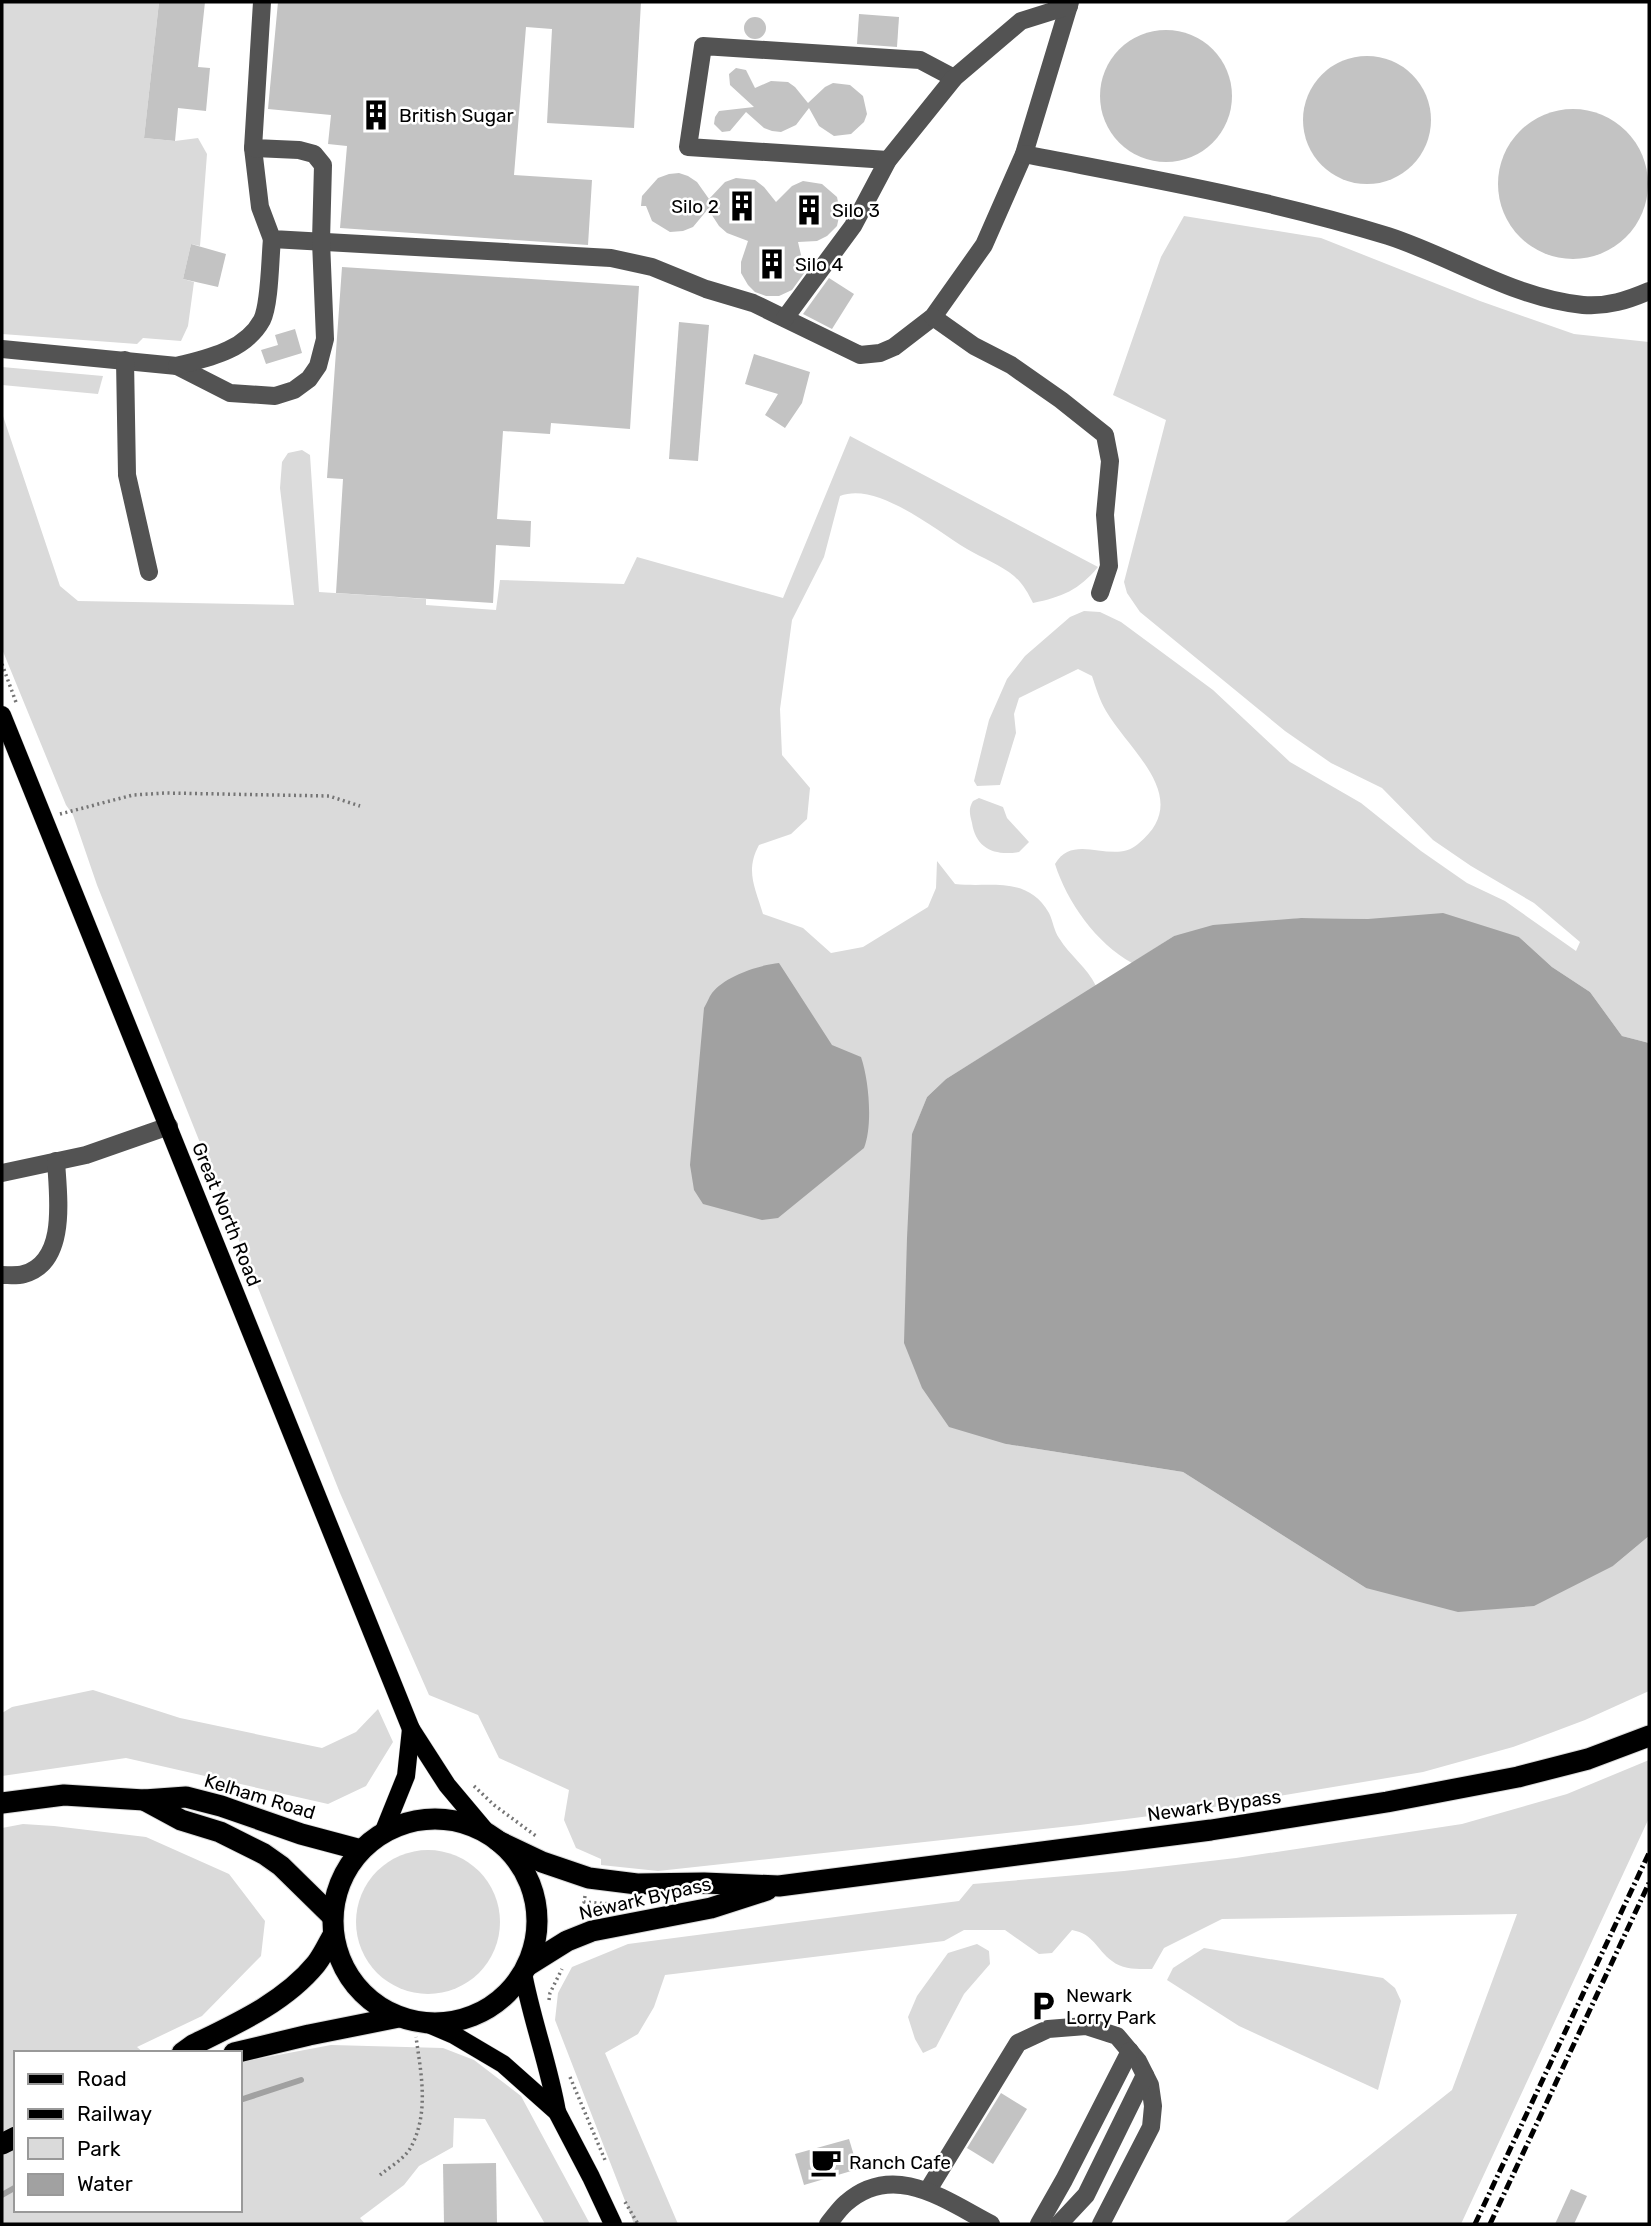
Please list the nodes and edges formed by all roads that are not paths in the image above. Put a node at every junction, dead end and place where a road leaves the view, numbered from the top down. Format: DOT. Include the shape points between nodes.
graph roads {
  1 [pos="262,2"];
  2 [pos="1070,4"];
  3 [pos="954,78"];
  4 [pos="253,148"];
  5 [pos="1024,154"];
  6 [pos="888,160"];
  7 [pos="272,239"];
  8 [pos="321,241"];
  9 [pos="1649,290"];
  10 [pos="933,317"];
  11 [pos="785,318"];
  12 [pos="2,349"];
  13 [pos="125,360"];
  14 [pos="177,366"];
  15 [pos="149,572"];
  16 [pos="1100,593"];
  17 [pos="2,715"];
  18 [pos="169,1126"];
  19 [pos="56,1161"];
  20 [pos="2,1172"];
  21 [pos="2,1275"];
  22 [pos="411,1729"];
  23 [pos="1649,1736"];
  24 [pos="144,1800"];
  25 [pos="2,1803"];
  26 [pos="383,1833"];
  27 [pos="493,1838"];
  28 [pos="361,1850"];
  29 [pos="779,1886"];
  30 [pos="333,1925"];
  31 [pos="525,1970"];
  32 [pos="413,2021"];
  33 [pos="185,2051"];
  34 [pos="242,2051"];
  35 [pos="1129,2051"];
  36 [pos="1145,2076"];
  37 [pos="556,2112"];
  38 [pos="928,2190"];
  39 [pos="613,2224"];
  40 [pos="828,2224"];
  41 [pos="991,2224"];
  42 [pos="1039,2224"];
  43 [pos="1059,2224"];
  44 [pos="1101,2224"];
  1 -- 4 [label="lane"];
  2 -- 3 [label="lane" via="1021,21"];
  2 -- 5 [label="lane"];
  3 -- 6 [label="lane"];
  3 -- 6 [label="lane" via="920,60 702,46 688,147"];
  4 -- 7 [label="lane" via="260,207"];
  4 -- 8 [label="lane" via="314,153 323,165"];
  5 -- 9 [label="lane" via="1246,197 1377,233 1532,295 1584,305 1620,303"];
  5 -- 10 [label="lane" via="984,245"];
  6 -- 11 [label="lane" via="853,226"];
  7 -- 8 [label="lane"];
  7 -- 14 [label="lane" via="262,319 246,340 218,355"];
  8 -- 11 [label="lane" via="611,258 652,267"];
  8 -- 14 [label="lane" via="325,339 318,366 309,379 295,390 275,396 252,396 230,393"];
  10 -- 11 [label="lane" via="894,347 860,355"];
  10 -- 16 [label="lane" via="1011,365 1105,435 1110,461 1105,515 1109,566"];
  12 -- 13 [label="lane"];
  13 -- 14 [label="lane"];
  13 -- 15 [label="lane" via="127,475"];
  17 -- 18 [label="main road, Great North Road"];
  18 -- 19 [label="lane"];
  18 -- 22 [label="main road, Great North Road"];
  19 -- 20 [label="lane"];
  19 -- 21 [label="lane" via="59,1227 45,1263 24,1274"];
  22 -- 26 [label="main road, Great North Road" via="406,1776"];
  22 -- 27 [label="main road, Great North Road" via="447,1785"];
  23 -- 29 [label="highway, Newark Bypass" via="1588,1759 1518,1777 1387,1802 1210,1830"];
  24 -- 25 [label="highway, Kelham Road" via="64,1795"];
  24 -- 28 [label="highway, Kelham Road" via="186,1797"];
  24 -- 30 [label="highway, Kelham Road" via="264,1854 281,1866"];
  26 -- 27 [label="highway" via="403,1824 436,1819 458,1822"];
  26 -- 28 [label="highway"];
  27 -- 29 [label="highway, Newark Bypass" via="589,1878 637,1884"];
  27 -- 31 [label="highway" via="520,1864 533,1894 537,1926"];
  28 -- 30 [label="highway" via="341,1880"];
  29 -- 31 [label="highway, Newark Bypass" via="711,1908 579,1936"];
  30 -- 32 [label="highway" via="341,1962 355,1986 375,2005"];
  30 -- 33 [label="highway" via="318,1961 303,1978 263,2008"];
  31 -- 32 [label="highway" via="505,1996 478,2014 458,2021"];
  31 -- 37 [label="main road"];
  32 -- 34 [label="highway" via="309,2035"];
  32 -- 37 [label="main road" via="454,2035 503,2064"];
  35 -- 36 [label="lane"];
  35 -- 38 [label="lane" via="1117,2036 1086,2026 1048,2029 1018,2043"];
  35 -- 42 [label="lane"];
  36 -- 43 [label="lane" via="1086,2195"];
  36 -- 44 [label="lane" via="1153,2106 1151,2127"];
  37 -- 39 [label="main road"];
  38 -- 40 [label="lane" via="896,2184 869,2188 845,2204"];
  38 -- 41 [label="lane"];
}
